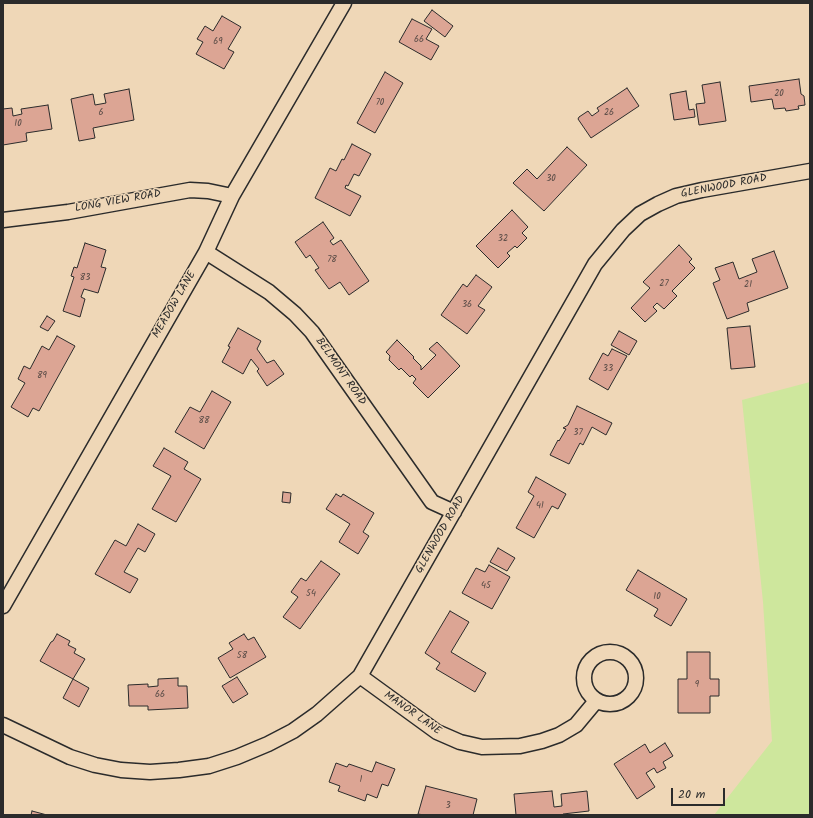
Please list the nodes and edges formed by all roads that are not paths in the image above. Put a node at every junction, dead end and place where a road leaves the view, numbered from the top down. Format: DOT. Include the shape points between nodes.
graph roads {
  1 [pos="344,3"];
  2 [pos="810,171"];
  3 [pos="232,196"];
  4 [pos="3,220"];
  5 [pos="206,252"];
  6 [pos="454,512"];
  7 [pos="7,590"];
  8 [pos="3,606"];
  9 [pos="360,676"];
  10 [pos="596,701"];
  11 [pos="3,725"];
  1 -- 3 [label="street, MEADOW LANE"];
  2 -- 6 [label="street, GLENWOOD ROAD" via="676,196 640,214 622,230 595,264"];
  3 -- 4 [label="street, LONG VIEW ROAD" via="190,190 68,212"];
  3 -- 5 [label="street, MEADOW LANE"];
  5 -- 6 [label="street, BELMONT ROAD" via="269,292 295,314 312,332 432,502"];
  5 -- 7 [label="street, MEADOW LANE"];
  6 -- 9 [label="street, GLENWOOD ROAD"];
  7 -- 8 [label="street, MEADOW LANE"];
  9 -- 10 [label="street, MANOR LANE" via="437,732 460,742 482,747 520,746 542,742 576,725"];
  9 -- 11 [label="street, GLENWOOD ROAD" via="317,714 268,744 208,766 179,770 150,772 95,765 70,757"];
}
